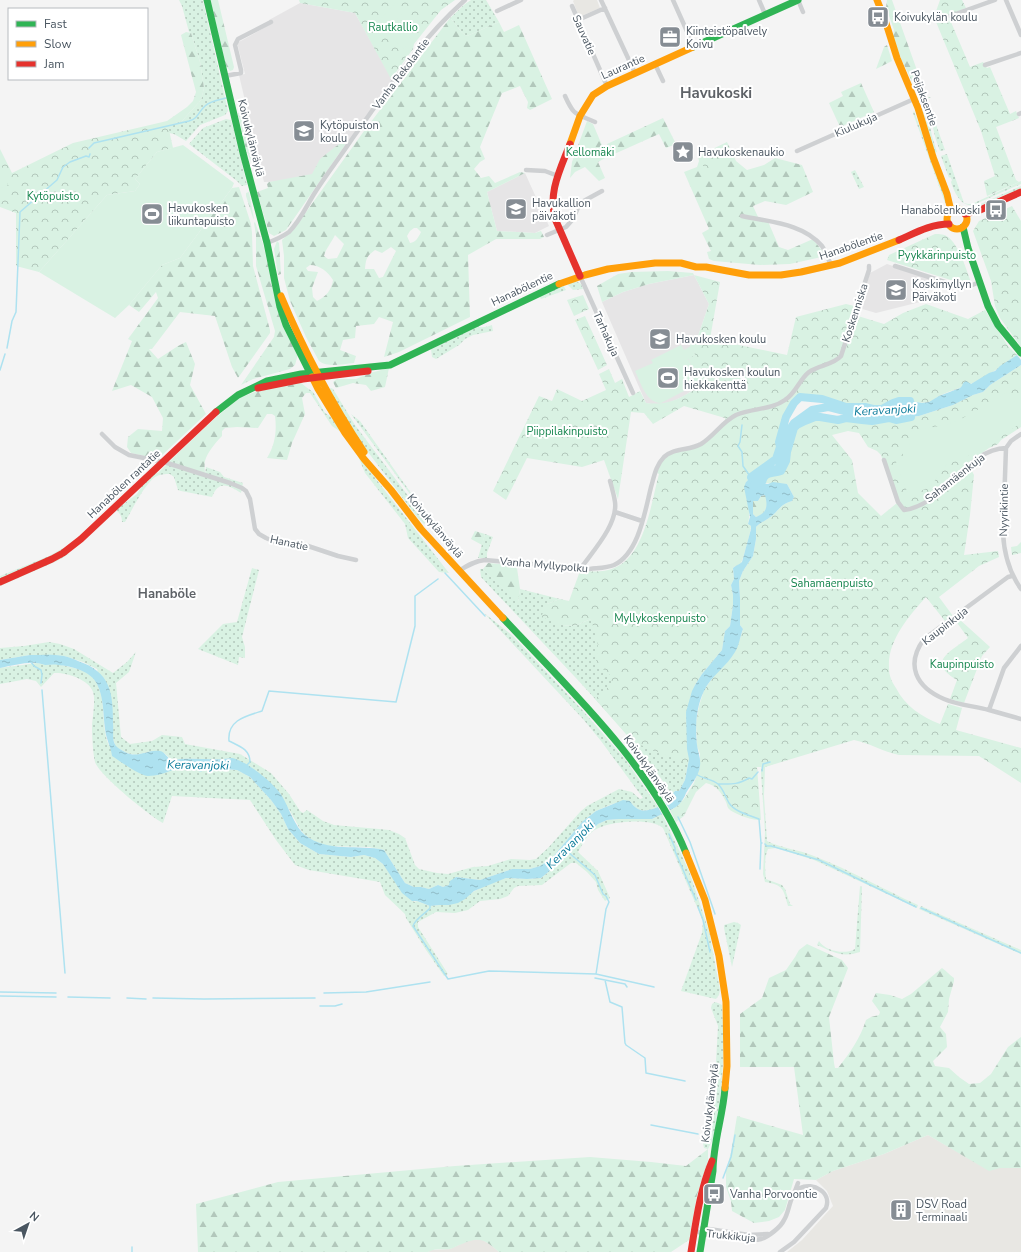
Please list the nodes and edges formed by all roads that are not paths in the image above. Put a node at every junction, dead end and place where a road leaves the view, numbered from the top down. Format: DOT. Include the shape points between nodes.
graph roads {
  1 [pos="207,0"];
  2 [pos="465,0"];
  3 [pos="521,0"];
  4 [pos="601,0"];
  5 [pos="673,0"];
  6 [pos="759,0"];
  7 [pos="798,0"];
  8 [pos="878,0"];
  9 [pos="995,0"];
  10 [pos="1006,0"];
  11 [pos="572,6"];
  12 [pos="605,8"];
  13 [pos="497,11"];
  14 [pos="803,12"];
  15 [pos="765,14"];
  16 [pos="950,16"];
  17 [pos="578,20"];
  18 [pos="271,22"];
  19 [pos="1021,35"];
  20 [pos="694,47"];
  21 [pos="1021,53"];
  22 [pos="655,64"];
  23 [pos="985,65"];
  24 [pos="635,73"];
  25 [pos="225,76"];
  26 [pos="663,81"];
  27 [pos="607,86"];
  28 [pos="565,96"];
  29 [pos="914,99"];
  30 [pos="580,116"];
  31 [pos="595,122"];
  32 [pos="797,151"];
  33 [pos="526,170"];
  34 [pos="558,176"];
  35 [pos="602,191"];
  36 [pos="1021,192"];
  37 [pos="947,194"];
  38 [pos="982,209"];
  39 [pos="962,212"];
  40 [pos="950,214"];
  41 [pos="742,216"];
  42 [pos="965,224"];
  43 [pos="931,226"];
  44 [pos="952,226"];
  45 [pos="560,229"];
  46 [pos="547,235"];
  47 [pos="267,243"];
  48 [pos="968,248"];
  49 [pos="832,266"];
  50 [pos="869,266"];
  51 [pos="895,266"];
  52 [pos="580,276"];
  53 [pos="980,282"];
  54 [pos="1021,353"];
  55 [pos="838,359"];
  56 [pos="314,375"];
  57 [pos="633,393"];
  58 [pos="102,434"];
  59 [pos="1021,434"];
  60 [pos="1006,448"];
  61 [pos="884,460"];
  62 [pos="164,462"];
  63 [pos="610,481"];
  64 [pos="615,512"];
  65 [pos="642,521"];
  66 [pos="356,560"];
  67 [pos="581,568"];
  68 [pos="459,571"];
  69 [pos="1012,576"];
  70 [pos="0,582"];
  71 [pos="1021,589"];
  72 [pos="1021,646"];
  73 [pos="989,710"];
  74 [pos="1021,719"];
  75 [pos="713,1159"];
  76 [pos="798,1184"];
  77 [pos="793,1194"];
  78 [pos="695,1230"];
  79 [pos="703,1230"];
  80 [pos="691,1252"];
  81 [pos="700,1252"];
  82 [pos="780,1252"];
  1 -- 25 [label="main road, Koivukylänväylä"];
  2 -- 47 [label="street, Vanha Rekolantie" via="430,35 406,65 315,193 297,223 287,233"];
  3 -- 13 [label="street"];
  4 -- 12 [label="street"];
  5 -- 20 [label="street"];
  6 -- 15 [label="street"];
  7 -- 14 [label="street"];
  7 -- 15 [label="main road, Laurantie"];
  8 -- 29 [label="main road, Peijaksentie"];
  9 -- 16 [label="street"];
  10 -- 19 [label="street"];
  11 -- 17 [label="street, Sauvatie"];
  12 -- 17 [label="street"];
  12 -- 24 [label="street"];
  15 -- 20 [label="main road, Laurantie"];
  17 -- 27 [label="street, Sauvatie"];
  18 -- 25 [label="street" via="238,39 235,45 241,73"];
  20 -- 22 [label="main road, Laurantie"];
  21 -- 23 [label="street"];
  22 -- 24 [label="main road, Laurantie"];
  22 -- 26 [label="street"];
  24 -- 27 [label="main road, Laurantie"];
  25 -- 47 [label="main road, Koivukylänväylä"];
  27 -- 30 [label="main road, Laurantie" via="593,95"];
  28 -- 30 [label="street" via="573,112"];
  29 -- 32 [label="street, Kiulukuja"];
  29 -- 37 [label="main road, Peijaksentie" via="932,157"];
  30 -- 31 [label="street"];
  30 -- 34 [label="main road, Laurantie"];
  33 -- 34 [label="street" via="545,171"];
  34 -- 45 [label="main road, Laurantie" via="552,200 553,212"];
  35 -- 45 [label="street" via="580,204 571,222"];
  36 -- 38 [label="main road"];
  37 -- 39 [label="main road, Peijaksentie"];
  37 -- 40 [label="main road, Peijaksentie"];
  38 -- 39 [label="main road"];
  38 -- 42 [label="main road"];
  39 -- 40 [label="main road" via="955,210"];
  39 -- 42 [label="main road"];
  40 -- 43 [label="main road, Hanabölentie"];
  40 -- 44 [label="main road"];
  41 -- 49 [label="street" via="803,231 822,247"];
  42 -- 44 [label="main road" via="959,229"];
  42 -- 48 [label="main road"];
  43 -- 44 [label="main road, Hanabölentie"];
  43 -- 49 [label="main road, Hanabölentie"];
  44 -- 48 [label="main road"];
  45 -- 46 [label="street"];
  45 -- 52 [label="main road, Laurantie"];
  47 -- 56 [label="main road, Koivukylänväylä" via="286,325"];
  48 -- 53 [label="main road"];
  49 -- 52 [label="main road, Hanabölentie" via="781,275 763,275 667,263 628,265"];
  50 -- 55 [label="street, Koskenniska" via="843,352"];
  51 -- 53 [label="street" via="960,287"];
  52 -- 56 [label="main road, Hanabölentie" via="390,365 368,371"];
  52 -- 57 [label="street, Tarhakuja"];
  53 -- 54 [label="main road" via="994,317"];
  55 -- 65 [label="street, Vanha Myllypolku" via="809,372 781,403 736,415 696,446 675,450 666,456 654,475"];
  56 -- 62 [label="main road, Hanabölen rantatie" via="267,381 238,395 218,410"];
  56 -- 68 [label="main road, Koivukylänväylä" via="391,490"];
  58 -- 62 [label="street, Hanatie" via="122,452"];
  59 -- 60 [label="street"];
  60 -- 61 [label="street, Sahamäenkuja" via="991,450 974,461 930,500 904,510 898,502"];
  60 -- 69 [label="street, Nyyrikintie" via="1003,533"];
  62 -- 66 [label="street, Hanatie" via="242,488 250,498 255,528 266,538"];
  62 -- 70 [label="main road, Hanabölen rantatie" via="63,553"];
  63 -- 64 [label="street" via="616,504"];
  64 -- 65 [label="street"];
  64 -- 67 [label="street" via="610,525"];
  65 -- 67 [label="street, Vanha Myllypolku" via="632,548 619,562 603,568"];
  67 -- 68 [label="street, Vanha Myllypolku" via="485,560 467,565"];
  68 -- 75 [label="main road, Koivukylänväylä" via="596,718 637,768 669,817 688,857 705,900 724,987 727,1033 724,1101"];
  69 -- 71 [label="street, Nyyrikintie"];
  69 -- 73 [label="street, Kaupinkuja" via="924,639 914,656 918,679 933,693 954,702"];
  72 -- 73 [label="street" via="1004,668"];
  73 -- 74 [label="street, Kaupinkuja"];
  75 -- 78 [label="main road, Koivukylänväylä" via="703,1189"];
  75 -- 79 [label="main road, Koivukylänväylä"];
  76 -- 77 [label="street, Trukkikuja"];
  77 -- 79 [label="street, Trukkikuja" via="784,1221 766,1237 758,1240"];
  77 -- 82 [label="street" via="804,1187 815,1186 827,1198 827,1206 794,1242"];
  78 -- 79 [label="street, Trukkikuja"];
  78 -- 80 [label="main road, Koivukylänväylä"];
  79 -- 81 [label="main road, Koivukylänväylä"];
}
